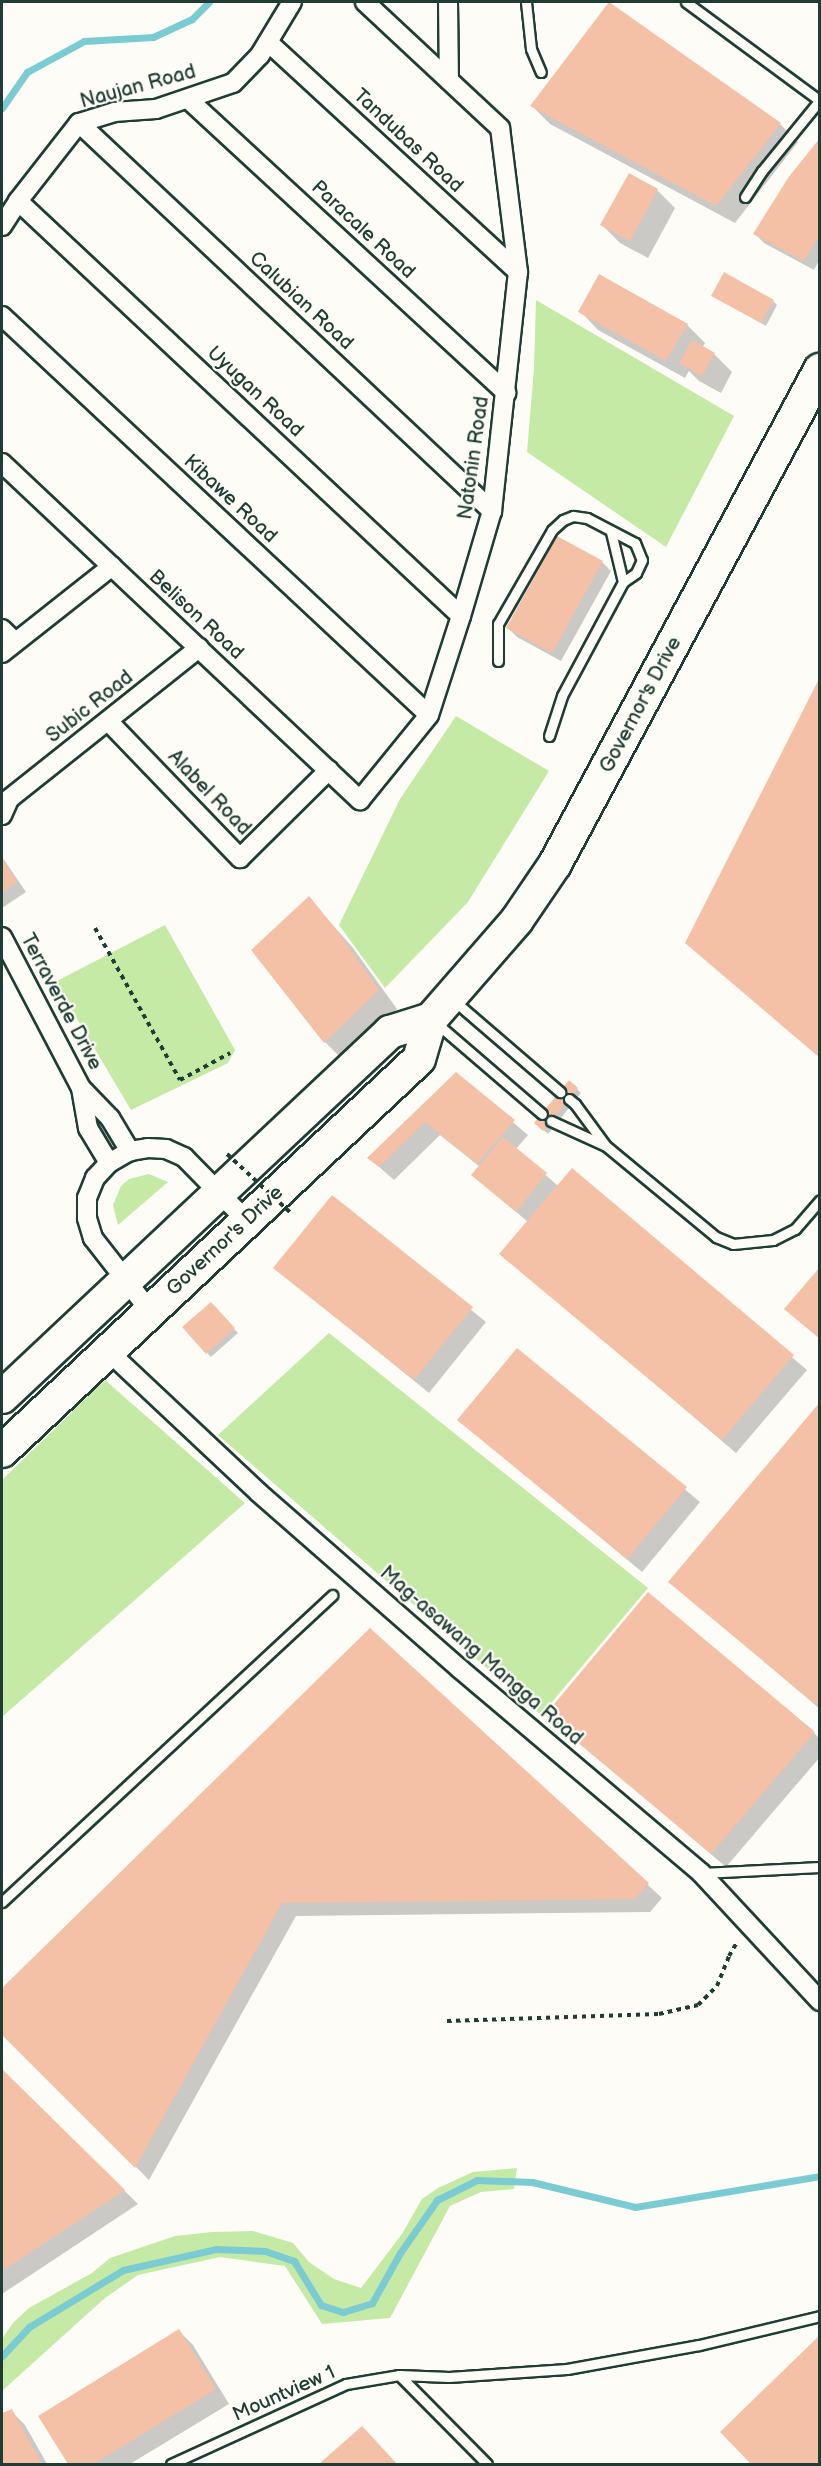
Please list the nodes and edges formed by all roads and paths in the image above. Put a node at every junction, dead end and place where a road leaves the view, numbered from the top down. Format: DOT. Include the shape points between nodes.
graph roads {
  1 [pos="292,2"];
  2 [pos="364,2"];
  3 [pos="448,2"];
  4 [pos="526,2"];
  5 [pos="686,2"];
  6 [pos="268,42"];
  7 [pos="541,72"];
  8 [pos="449,80"];
  9 [pos="189,100"];
  10 [pos="819,100"];
  11 [pos="79,123"];
  12 [pos="745,197"];
  13 [pos="18,201"];
  14 [pos="2,226"];
  15 [pos="518,272"];
  16 [pos="2,316"];
  17 [pos="819,370"];
  18 [pos="506,393"];
  19 [pos="2,463"];
  20 [pos="492,511"];
  21 [pos="611,532"];
  22 [pos="112,566"];
  23 [pos="623,582"];
  24 [pos="461,616"];
  25 [pos="2,629"];
  26 [pos="8,647"];
  27 [pos="199,648"];
  28 [pos="498,661"];
  29 [pos="429,715"];
  30 [pos="109,722"];
  31 [pos="549,736"];
  32 [pos="329,770"];
  33 [pos="360,800"];
  34 [pos="4,805"];
  35 [pos="95,928"];
  36 [pos="2,937"];
  37 [pos="441,1008"];
  38 [pos="230,1053"];
  39 [pos="81,1088"];
  40 [pos="560,1092"];
  41 [pos="569,1099"];
  42 [pos="542,1114"];
  43 [pos="551,1121"];
  44 [pos="606,1146"];
  45 [pos="130,1150"];
  46 [pos="227,1154"];
  47 [pos="109,1163"];
  48 [pos="220,1194"];
  49 [pos="819,1200"];
  50 [pos="291,1214"];
  51 [pos="247,1221"];
  52 [pos="127,1282"];
  53 [pos="150,1311"];
  54 [pos="108,1351"];
  55 [pos="2,1397"];
  56 [pos="2,1451"];
  57 [pos="332,1595"];
  58 [pos="819,1867"];
  59 [pos="700,1873"];
  60 [pos="2,1902"];
  61 [pos="750,1924"];
  62 [pos="819,2001"];
  63 [pos="447,2021"];
  64 [pos="819,2316"];
  65 [pos="399,2375"];
  66 [pos="171,2464"];
  67 [pos="487,2464"];
  1 -- 6 [label="street, Naujan Road"];
  2 -- 8 [label="street"];
  3 -- 8 [label="street"];
  4 -- 7 [label="lane" via="531,49"];
  5 -- 10 [label="lane"];
  6 -- 9 [label="street, Naujan Road" via="233,83"];
  6 -- 15 [label="street, Tandubas Road"];
  8 -- 15 [label="street, Natonin Road" via="500,128"];
  9 -- 11 [label="street, Naujan Road" via="156,109 114,112"];
  9 -- 18 [label="street, Paracale Road"];
  10 -- 12 [label="lane"];
  11 -- 13 [label="street, Naujan Road"];
  11 -- 20 [label="street, Calubian Road"];
  13 -- 14 [label="street, Naujan Road"];
  13 -- 24 [label="street, Uyugan Road"];
  15 -- 18 [label="street, Natonin Road"];
  16 -- 29 [label="street, Kibawe Road"];
  17 -- 37 [label="highway, Governor's Drive" via="555,864 517,920"];
  18 -- 20 [label="street, Natonin Road"];
  19 -- 22 [label="street, Belison Road"];
  20 -- 24 [label="street, Natonin Road"];
  21 -- 23 [label="lane"];
  21 -- 23 [label="lane" via="635,543 642,560 636,573"];
  21 -- 28 [label="lane" via="587,518 573,516 552,530 498,624"];
  22 -- 26 [label="street"];
  22 -- 27 [label="street, Belison Road"];
  23 -- 31 [label="lane" via="561,696"];
  24 -- 29 [label="street, Natonin Road"];
  25 -- 26 [label="street"];
  27 -- 30 [label="street, Subic Road"];
  27 -- 32 [label="street, Belison Road"];
  29 -- 33 [label="street, Natonin Road"];
  30 -- 32 [label="street, Alabel Road" via="240,858"];
  30 -- 34 [label="street, Subic Road"];
  32 -- 33 [label="street, Belison Road"];
  35 -- 38 [label="path" via="180,1080"];
  36 -- 39 [label="street, Terraverde Drive"];
  37 -- 40 [label="lane"];
  37 -- 42 [label="lane"];
  37 -- 48 [label="highway, Governor's Drive" via="390,1032"];
  37 -- 51 [label="highway, Governor's Drive" via="419,1059"];
  39 -- 45 [label="street, Terraverde Drive" via="110,1118"];
  39 -- 47 [label="street, Terraverde Drive" via="88,1128"];
  41 -- 44 [label="lane"];
  43 -- 44 [label="lane"];
  44 -- 49 [label="lane" via="716,1237 733,1244 773,1240 795,1229"];
  45 -- 47 [label="street"];
  45 -- 48 [label="street" via="166,1149 184,1157"];
  46 -- 50 [label="path, bridge"];
  47 -- 52 [label="street" via="95,1179 87,1198 87,1218 93,1238"];
  48 -- 51 [label="street"];
  48 -- 52 [label="highway, Governor's Drive"];
  51 -- 53 [label="highway, Governor's Drive"];
  52 -- 53 [label="street"];
  52 -- 55 [label="highway, Governor's Drive"];
  53 -- 54 [label="highway, Governor's Drive"];
  54 -- 56 [label="highway, Governor's Drive"];
  54 -- 59 [label="street, Mag-asawang Mangga Road" via="259,1493"];
  57 -- 60 [label="lane"];
  58 -- 59 [label="lane"];
  59 -- 61 [label="street, Mag-asawang Mangga Road"];
  61 -- 62 [label="street, Mag-asawang Mangga Road"];
  61 -- 63 [label="path" via="729,1956 717,1986 698,2005 659,2014"];
  64 -- 65 [label="lane, Mountview 1" via="699,2345 567,2369 449,2377"];
  65 -- 66 [label="lane, Mountview 1" via="346,2384"];
  65 -- 67 [label="lane"];
}
